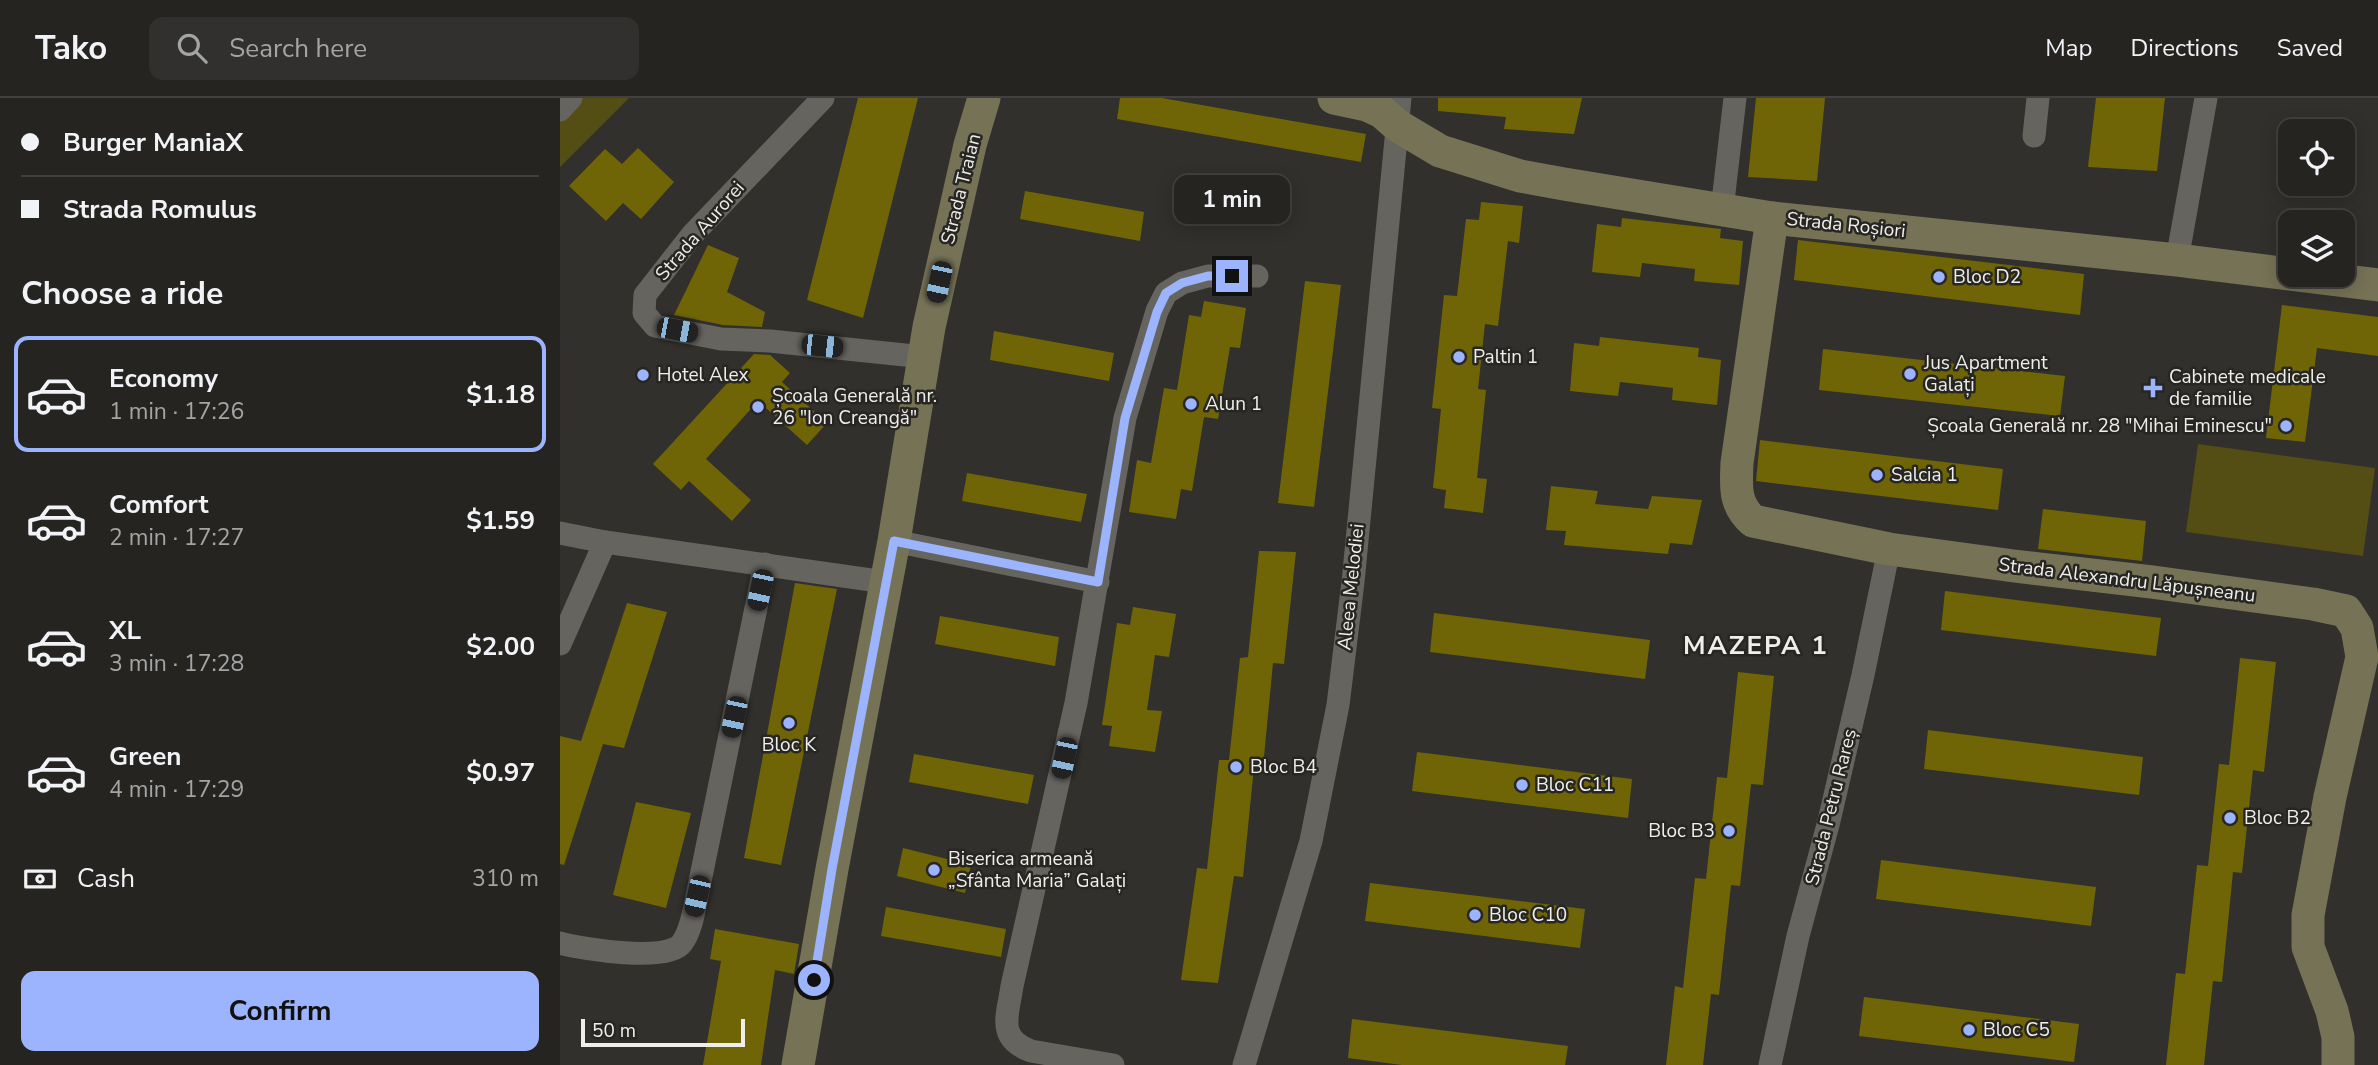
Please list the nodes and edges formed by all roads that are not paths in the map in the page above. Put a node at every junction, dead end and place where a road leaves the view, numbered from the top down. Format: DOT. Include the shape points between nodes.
graph roads {
  1 [pos="571,98"];
  2 [pos="823,98"];
  3 [pos="984,98"];
  4 [pos="1334,98"];
  5 [pos="1735,98"];
  6 [pos="2038,98"];
  7 [pos="2206,98"];
  8 [pos="560,110"];
  9 [pos="1399,112"];
  10 [pos="2034,136"];
  11 [pos="1722,210"];
  12 [pos="1772,218"];
  13 [pos="2177,260"];
  14 [pos="1256,276"];
  15 [pos="2378,285"];
  16 [pos="924,356"];
  17 [pos="560,533"];
  18 [pos="894,541"];
  19 [pos="605,542"];
  20 [pos="1889,549"];
  21 [pos="765,564"];
  22 [pos="886,582"];
  23 [pos="1098,582"];
  24 [pos="560,644"];
  25 [pos="565,945"];
  26 [pos="798,1065"];
  27 [pos="1113,1065"];
  28 [pos="1244,1065"];
  29 [pos="1770,1065"];
  30 [pos="2338,1065"];
  1 -- 8 [label="street"];
  2 -- 16 [label="street, Strada Aurorei" via="692,235 645,295 644,313 655,326 721,339"];
  3 -- 16 [label="street, Strada Traian"];
  4 -- 9 [label="street, Strada Roșiori" via="1382,112"];
  5 -- 11 [label="street"];
  6 -- 10 [label="street"];
  7 -- 13 [label="street"];
  9 -- 11 [label="street, Strada Roșiori" via="1440,151 1520,176"];
  9 -- 28 [label="street, Aleea Melodiei" via="1338,705 1311,841"];
  11 -- 12 [label="street, Strada Roșiori"];
  12 -- 13 [label="street, Strada Roșiori"];
  12 -- 20 [label="street, Strada Alexandru Lăpușneanu" via="1736,495 1743,512 1754,521"];
  13 -- 15 [label="street, Strada Roșiori"];
  14 -- 23 [label="street" via="1208,276 1166,293 1125,418"];
  16 -- 18 [label="street, Strada Traian"];
  17 -- 19 [label="street"];
  18 -- 22 [label="street, Strada Traian"];
  18 -- 23 [label="street"];
  19 -- 21 [label="street"];
  19 -- 24 [label="street"];
  20 -- 29 [label="street, Strada Petru Rareș" via="1864,675"];
  20 -- 30 [label="street, Strada Alexandru Lăpușneanu" via="2346,611 2357,628 2362,657 2308,915 2308,947 2332,1011"];
  21 -- 22 [label="street"];
  21 -- 25 [label="street" via="697,896 682,944 676,950 655,954"];
  22 -- 26 [label="street, Strada Traian"];
  23 -- 27 [label="street" via="1076,703 1012,986 1007,1030 1019,1046 1031,1051"];
}
